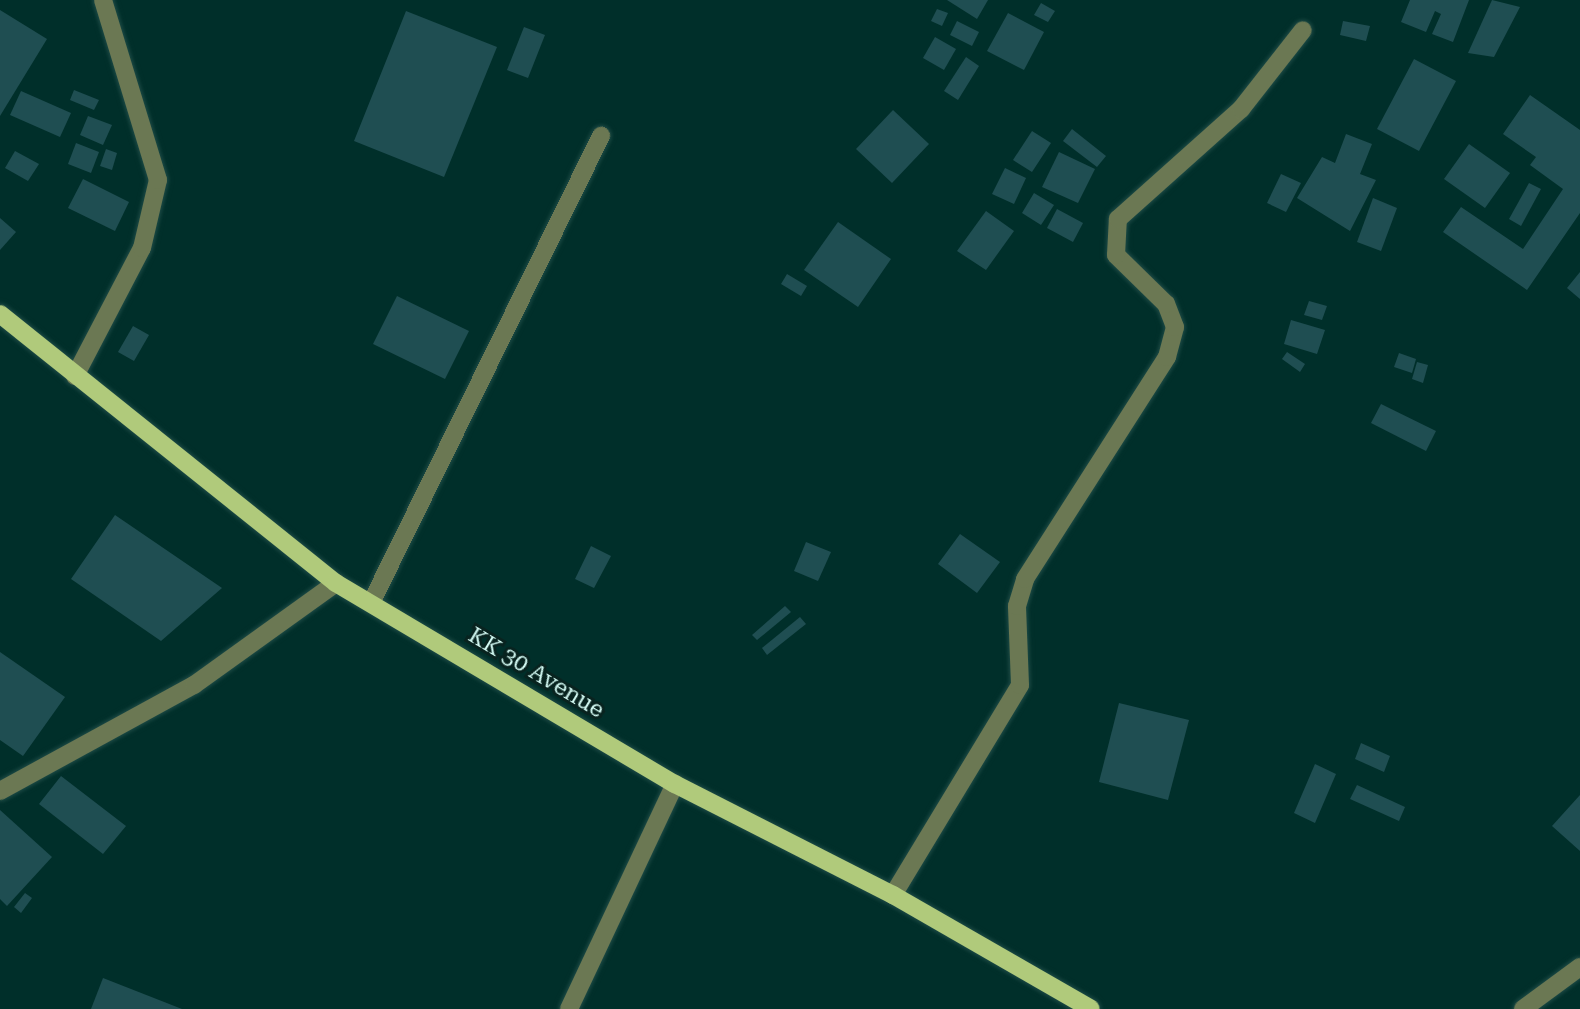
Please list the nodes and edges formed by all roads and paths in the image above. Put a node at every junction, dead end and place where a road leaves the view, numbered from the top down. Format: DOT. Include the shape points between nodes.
graph roads {
  1 [pos="103,0"];
  2 [pos="1303,30"];
  3 [pos="601,136"];
  4 [pos="0,314"];
  5 [pos="75,376"];
  6 [pos="336,583"];
  7 [pos="371,603"];
  8 [pos="675,784"];
  9 [pos="0,791"];
  10 [pos="893,895"];
  11 [pos="1580,967"];
  12 [pos="569,1009"];
  13 [pos="1091,1009"];
  14 [pos="1523,1009"];
  1 -- 5 [label="street" via="158,180 142,248"];
  2 -- 10 [label="street" via="1241,109 1118,219 1116,255 1167,304 1175,327 1167,357 1025,579 1017,606 1020,685"];
  3 -- 7 [label="street"];
  4 -- 5 [label="main road, KK 30 Avenue"];
  5 -- 6 [label="main road, KK 30 Avenue"];
  6 -- 7 [label="main road, KK 30 Avenue"];
  6 -- 9 [label="street" via="194,685"];
  7 -- 8 [label="main road, KK 30 Avenue"];
  8 -- 10 [label="main road, KK 30 Avenue"];
  8 -- 12 [label="street"];
  10 -- 13 [label="main road, KK 30 Avenue"];
  11 -- 14 [label="street"];
}
